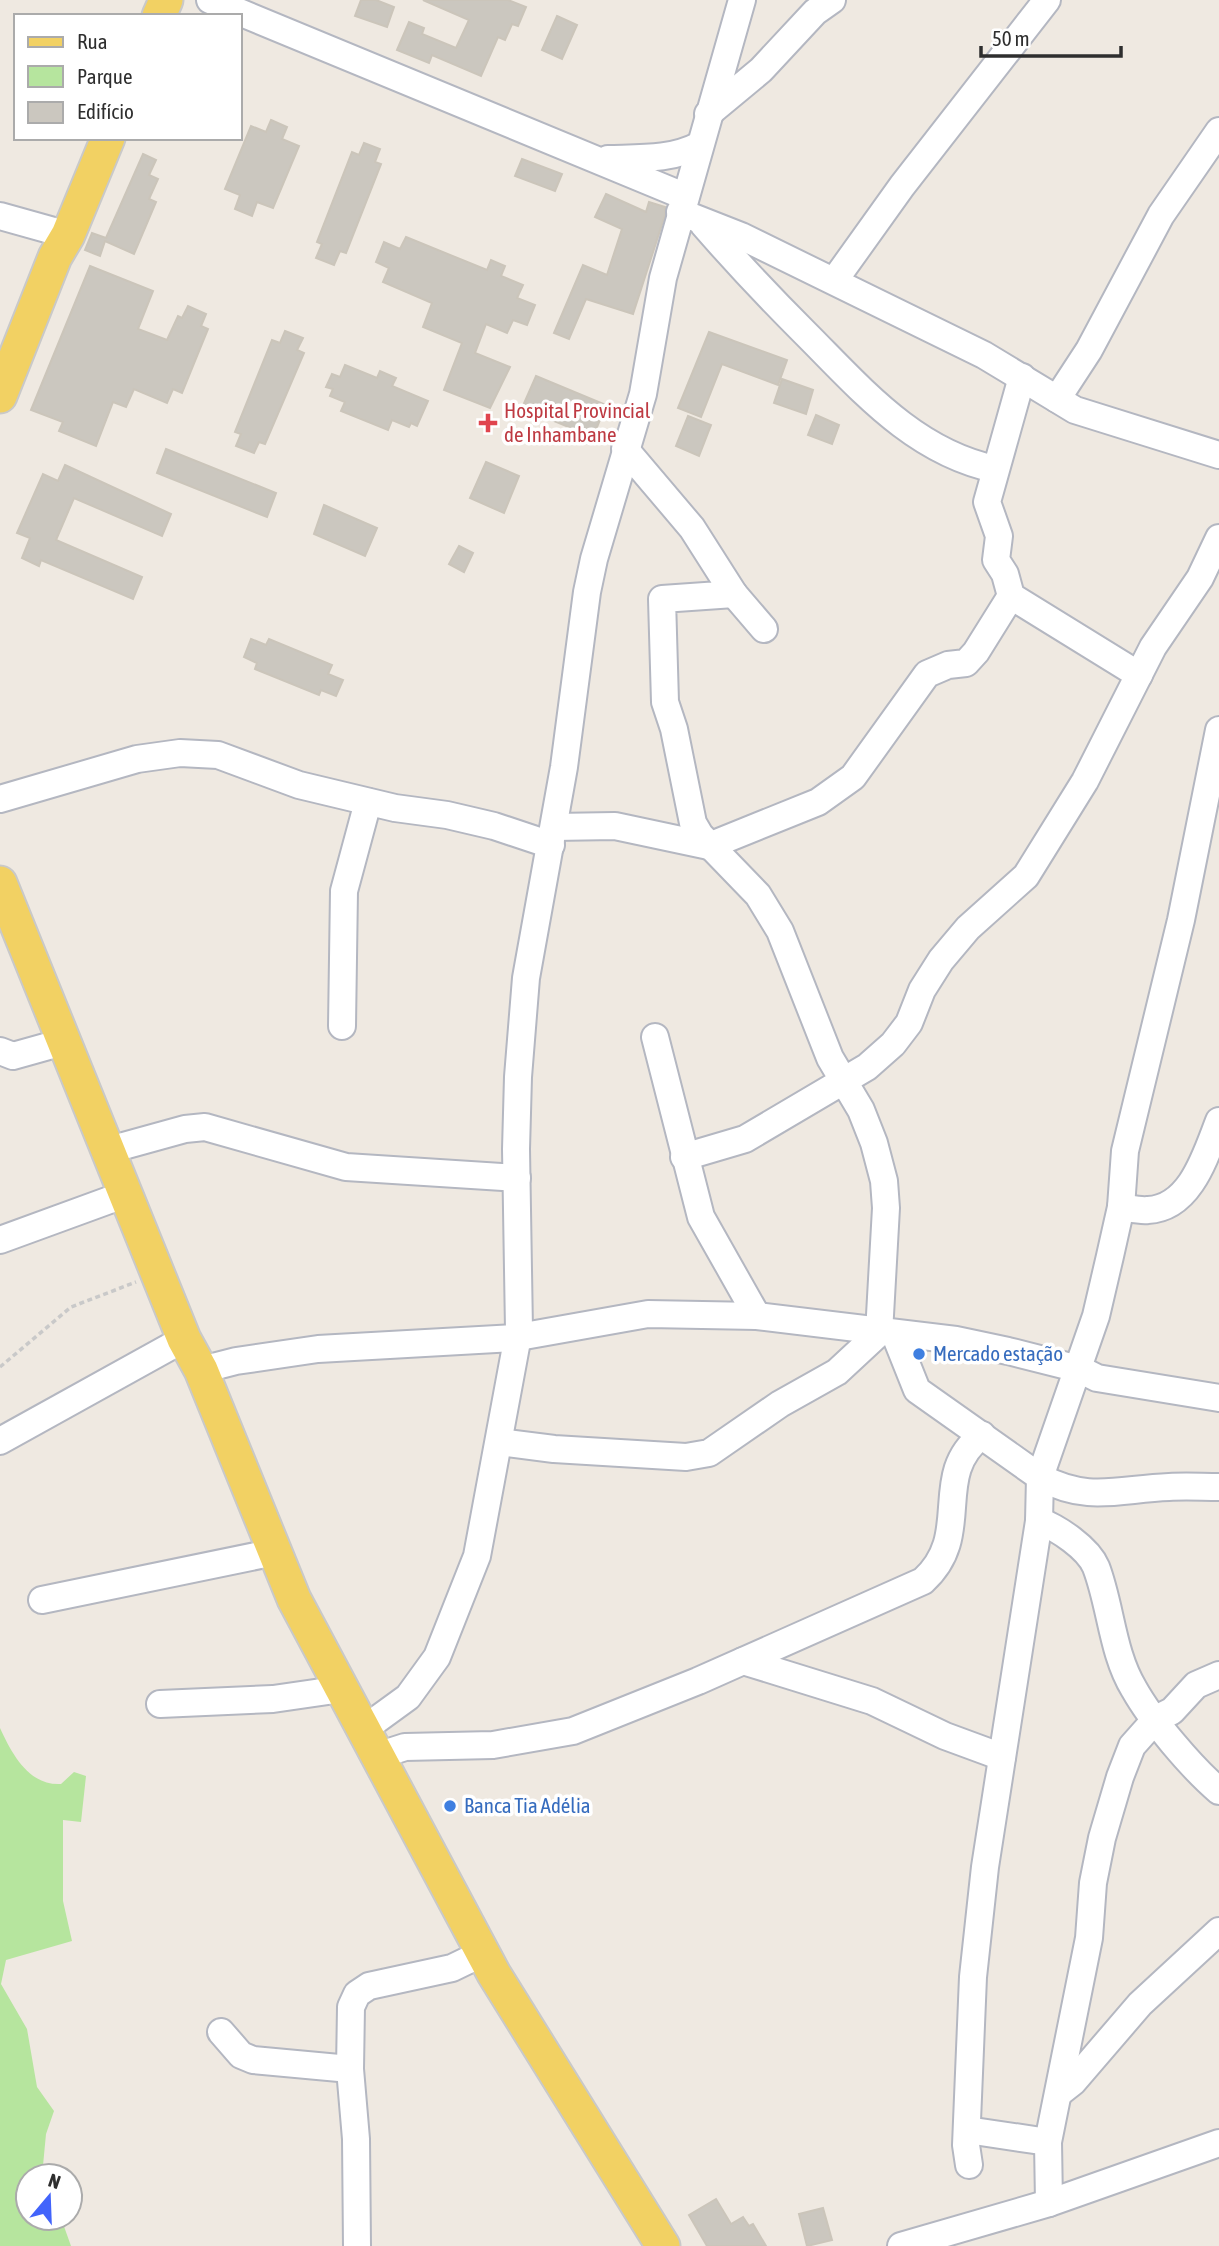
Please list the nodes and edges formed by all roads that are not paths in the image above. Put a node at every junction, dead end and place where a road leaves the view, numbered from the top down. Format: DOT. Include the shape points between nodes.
graph roads {
  1 [pos="210,0"];
  2 [pos="742,0"];
  3 [pos="1047,0"];
  4 [pos="823,4"];
  5 [pos="708,114"];
  6 [pos="1219,131"];
  7 [pos="107,140"];
  8 [pos="700,145"];
  9 [pos="596,159"];
  10 [pos="688,209"];
  11 [pos="0,216"];
  12 [pos="68,235"];
  13 [pos="834,281"];
  14 [pos="1022,377"];
  15 [pos="0,396"];
  16 [pos="1057,399"];
  17 [pos="625,449"];
  18 [pos="1219,455"];
  19 [pos="995,469"];
  20 [pos="1219,538"];
  21 [pos="734,594"];
  22 [pos="1011,596"];
  23 [pos="764,629"];
  24 [pos="1139,675"];
  25 [pos="1219,730"];
  26 [pos="0,799"];
  27 [pos="368,802"];
  28 [pos="552,836"];
  29 [pos="709,846"];
  30 [pos="0,883"];
  31 [pos="342,1026"];
  32 [pos="655,1037"];
  33 [pos="63,1042"];
  34 [pos="4,1057"];
  35 [pos="841,1081"];
  36 [pos="1219,1121"];
  37 [pos="109,1150"];
  38 [pos="684,1157"];
  39 [pos="517,1178"];
  40 [pos="126,1194"];
  41 [pos="1121,1207"];
  42 [pos="0,1240"];
  43 [pos="757,1316"];
  44 [pos="887,1334"];
  45 [pos="519,1336"];
  46 [pos="184,1339"];
  47 [pos="1079,1369"];
  48 [pos="201,1370"];
  49 [pos="1219,1398"];
  50 [pos="982,1435"];
  51 [pos="0,1441"];
  52 [pos="500,1442"];
  53 [pos="1040,1477"];
  54 [pos="1219,1487"];
  55 [pos="1039,1521"];
  56 [pos="275,1552"];
  57 [pos="42,1600"];
  58 [pos="743,1661"];
  59 [pos="1219,1675"];
  60 [pos="342,1689"];
  61 [pos="160,1704"];
  62 [pos="1156,1719"];
  63 [pos="371,1742"];
  64 [pos="1002,1757"];
  65 [pos="1219,1791"];
  66 [pos="1219,1931"];
  67 [pos="483,1953"];
  68 [pos="221,2032"];
  69 [pos="349,2069"];
  70 [pos="1059,2092"];
  71 [pos="967,2130"];
  72 [pos="1048,2142"];
  73 [pos="1219,2143"];
  74 [pos="969,2165"];
  75 [pos="1049,2203"];
  76 [pos="358,2246"];
  77 [pos="663,2246"];
  78 [pos="901,2246"];
  1 -- 9 [label="street"];
  2 -- 5 [label="street"];
  3 -- 13 [label="street"];
  4 -- 5 [label="street" via="761,70"];
  5 -- 8 [label="street"];
  6 -- 16 [label="street" via="1161,215 1089,350"];
  7 -- 12 [label="main road"];
  8 -- 9 [label="street" via="662,158"];
  8 -- 10 [label="street"];
  9 -- 10 [label="street"];
  10 -- 13 [label="street"];
  10 -- 17 [label="street" via="663,278 643,394"];
  10 -- 19 [label="street" via="767,296 891,419 969,461"];
  11 -- 12 [label="street"];
  12 -- 15 [label="main road"];
  13 -- 14 [label="street"];
  14 -- 16 [label="street"];
  14 -- 19 [label="street"];
  16 -- 18 [label="street" via="1102,420"];
  17 -- 21 [label="street" via="692,528"];
  17 -- 28 [label="street" via="587,593"];
  19 -- 22 [label="street" via="987,502 999,536 996,560"];
  20 -- 24 [label="street" via="1200,578"];
  21 -- 23 [label="street"];
  21 -- 29 [label="street" via="660,602 665,702 693,823"];
  22 -- 24 [label="street"];
  22 -- 29 [label="street" via="976,652 966,663 928,674 841,787 818,802"];
  24 -- 35 [label="street" via="1085,782 1026,876 968,928 941,960 893,1044 867,1068"];
  25 -- 41 [label="street" via="1178,934 1125,1151"];
  26 -- 27 [label="street" via="127,761 180,753 218,755 299,785"];
  27 -- 28 [label="street"];
  27 -- 31 [label="street" via="344,891"];
  28 -- 29 [label="street" via="615,826"];
  28 -- 39 [label="street" via="526,978 517,1077"];
  29 -- 35 [label="street" via="758,895 780,931"];
  30 -- 33 [label="main road"];
  32 -- 38 [label="street"];
  33 -- 34 [label="street"];
  33 -- 37 [label="main road"];
  35 -- 38 [label="street" via="746,1139"];
  35 -- 44 [label="street" via="865,1121 884,1181"];
  36 -- 41 [label="street" via="1192,1184 1177,1198 1149,1210"];
  37 -- 39 [label="street" via="205,1128 346,1167"];
  37 -- 40 [label="main road"];
  38 -- 43 [label="street" via="701,1217"];
  39 -- 45 [label="street"];
  40 -- 42 [label="street"];
  40 -- 46 [label="main road"];
  41 -- 47 [label="street"];
  43 -- 44 [label="street"];
  43 -- 45 [label="street" via="648,1314"];
  44 -- 47 [label="street" via="956,1340"];
  44 -- 50 [label="street" via="917,1390"];
  44 -- 52 [label="street" via="837,1372 779,1404 709,1453 687,1457"];
  45 -- 48 [label="street" via="318,1349"];
  45 -- 52 [label="street"];
  46 -- 48 [label="main road"];
  46 -- 51 [label="street"];
  47 -- 49 [label="street" via="1118,1382"];
  47 -- 53 [label="street"];
  48 -- 56 [label="main road"];
  50 -- 53 [label="street"];
  50 -- 58 [label="street" via="960,1456 952,1523 933,1572 923,1581"];
  52 -- 63 [label="street" via="477,1556 437,1657"];
  53 -- 54 [label="street" via="1062,1489 1088,1494"];
  53 -- 55 [label="street"];
  55 -- 62 [label="street" via="1059,1531 1096,1566 1133,1689"];
  55 -- 64 [label="street"];
  56 -- 57 [label="street"];
  56 -- 60 [label="main road"];
  58 -- 63 [label="street" via="573,1731 493,1745 405,1747"];
  58 -- 64 [label="street" via="872,1702"];
  59 -- 62 [label="street" via="1196,1685 1172,1711"];
  60 -- 61 [label="street" via="273,1699"];
  60 -- 63 [label="main road"];
  62 -- 65 [label="street"];
  62 -- 70 [label="street" via="1132,1746 1102,1838 1089,1938"];
  63 -- 67 [label="main road"];
  64 -- 71 [label="street" via="973,1977"];
  66 -- 70 [label="street" via="1161,1982"];
  67 -- 69 [label="street" via="452,1968 369,1986 357,1994 351,2007"];
  67 -- 77 [label="main road"];
  68 -- 69 [label="street" via="241,2055 253,2060"];
  69 -- 76 [label="street"];
  70 -- 72 [label="street"];
  71 -- 72 [label="street"];
  71 -- 74 [label="street"];
  72 -- 75 [label="street"];
  73 -- 75 [label="street"];
  75 -- 78 [label="street"];
}
